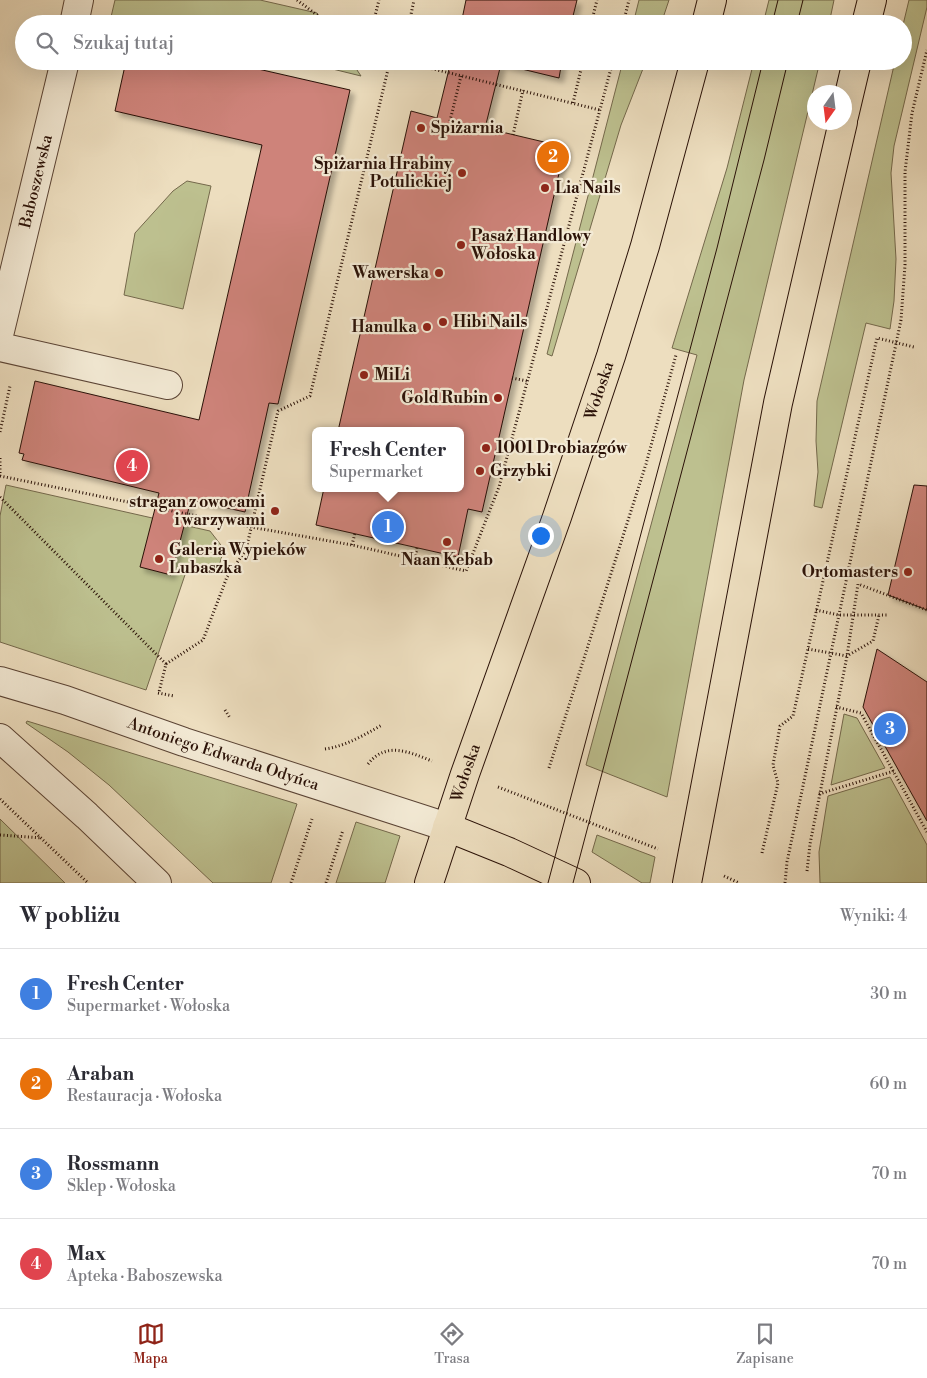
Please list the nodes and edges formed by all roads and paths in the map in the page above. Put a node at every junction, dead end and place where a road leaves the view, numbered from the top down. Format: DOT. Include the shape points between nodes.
graph roads {
  1 [pos="79,0"];
  2 [pos="297,0"];
  3 [pos="379,0"];
  4 [pos="414,0"];
  5 [pos="597,0"];
  6 [pos="629,0"];
  7 [pos="712,0"];
  8 [pos="872,0"];
  9 [pos="76,15"];
  10 [pos="317,15"];
  11 [pos="375,15"];
  12 [pos="411,15"];
  13 [pos="593,15"];
  14 [pos="625,15"];
  15 [pos="708,15"];
  16 [pos="868,15"];
  17 [pos="927,50"];
  18 [pos="63,70"];
  19 [pos="388,70"];
  20 [pos="437,70"];
  21 [pos="581,70"];
  22 [pos="611,70"];
  23 [pos="694,70"];
  24 [pos="855,70"];
  25 [pos="461,76"];
  26 [pos="851,85"];
  27 [pos="524,90"];
  28 [pos="573,103"];
  29 [pos="600,110"];
  30 [pos="450,121"];
  31 [pos="841,130"];
  32 [pos="513,135"];
  33 [pos="0,331"];
  34 [pos="896,343"];
  35 [pos="0,347"];
  36 [pos="914,347"];
  37 [pos="676,356"];
  38 [pos="512,378"];
  39 [pos="527,381"];
  40 [pos="168,385"];
  41 [pos="0,458"];
  42 [pos="0,476"];
  43 [pos="0,497"];
  44 [pos="251,527"];
  45 [pos="355,533"];
  46 [pos="352,546"];
  47 [pos="418,548"];
  48 [pos="414,560"];
  49 [pos="816,610"];
  50 [pos="927,610"];
  51 [pos="879,614"];
  52 [pos="839,615"];
  53 [pos="888,615"];
  54 [pos="853,616"];
  55 [pos="808,649"];
  56 [pos="832,653"];
  57 [pos="847,656"];
  58 [pos="166,664"];
  59 [pos="0,681"];
  60 [pos="159,692"];
  61 [pos="836,707"];
  62 [pos="225,710"];
  63 [pos="233,724"];
  64 [pos="382,724"];
  65 [pos="0,738"];
  66 [pos="318,749"];
  67 [pos="408,751"];
  68 [pos="365,768"];
  69 [pos="549,768"];
  70 [pos="894,771"];
  71 [pos="510,792"];
  72 [pos="819,794"];
  73 [pos="0,799"];
  74 [pos="313,815"];
  75 [pos="345,823"];
  76 [pos="447,827"];
  77 [pos="927,832"];
  78 [pos="0,834"];
  79 [pos="42,838"];
  80 [pos="661,850"];
  81 [pos="762,853"];
  82 [pos="808,871"];
  83 [pos="88,883"];
  84 [pos="157,883"];
  85 [pos="290,883"];
  86 [pos="326,883"];
  87 [pos="428,883"];
  88 [pos="576,883"];
  89 [pos="687,883"];
  90 [pos="785,883"];
  1 -- 9 [label="street"];
  2 -- 10 [label="path"];
  3 -- 11 [label="path"];
  4 -- 12 [label="path"];
  5 -- 13 [label="path"];
  6 -- 14 [label="path"];
  7 -- 15 [label="main road"];
  8 -- 16 [label="main road"];
  17 -- 34 [label="path" via="912,113 905,172 906,265"];
  18 -- 33 [label="street, Baboszewska"];
  19 -- 44 [label="path" via="310,396 278,411"];
  20 -- 25 [label="path"];
  21 -- 28 [label="path"];
  22 -- 29 [label="path"];
  23 -- 76 [label="main road, Wołoska" via="611,356"];
  24 -- 26 [label="main road"];
  25 -- 27 [label="path"];
  25 -- 30 [label="path"];
  27 -- 28 [label="path"];
  27 -- 32 [label="path"];
  28 -- 29 [label="path"];
  29 -- 39 [label="path"];
  31 -- 89 [label="main road" via="778,403"];
  34 -- 36 [label="path"];
  34 -- 49 [label="path" via="877,338"];
  34 -- 52 [label="path"];
  35 -- 40 [label="street"];
  37 -- 69 [label="path" via="646,464"];
  38 -- 39 [label="path"];
  39 -- 48 [label="path" via="499,487 466,571"];
  41 -- 42 [label="path"];
  42 -- 44 [label="path"];
  43 -- 58 [label="path"];
  44 -- 46 [label="path"];
  44 -- 58 [label="path" via="246,550 227,577 203,640"];
  45 -- 46 [label="path"];
  46 -- 48 [label="path"];
  47 -- 48 [label="path"];
  49 -- 52 [label="path"];
  49 -- 55 [label="path"];
  50 -- 54 [label="path" via="858,584"];
  51 -- 53 [label="path"];
  51 -- 54 [label="path"];
  51 -- 57 [label="path" via="873,642"];
  52 -- 54 [label="path"];
  52 -- 56 [label="path"];
  54 -- 57 [label="path"];
  55 -- 56 [label="path"];
  55 -- 81 [label="path" via="793,716 780,726 772,765 778,782"];
  56 -- 57 [label="path"];
  56 -- 90 [label="path"];
  57 -- 61 [label="path"];
  58 -- 60 [label="path"];
  59 -- 76 [label="street, Antoniego Edwarda Odyńca"];
  61 -- 70 [label="path" via="861,712"];
  61 -- 72 [label="path"];
  62 -- 63 [label="path"];
  64 -- 66 [label="path" via="335,748"];
  65 -- 84 [label="street"];
  67 -- 68 [label="path" via="388,750 374,756"];
  70 -- 72 [label="path"];
  70 -- 77 [label="path"];
  71 -- 80 [label="path"];
  72 -- 82 [label="path"];
  73 -- 79 [label="path"];
  74 -- 85 [label="path"];
  75 -- 86 [label="path"];
  76 -- 87 [label="main road, Wołoska"];
  76 -- 88 [label="main road"];
  78 -- 79 [label="path"];
  79 -- 83 [label="path"];
}
